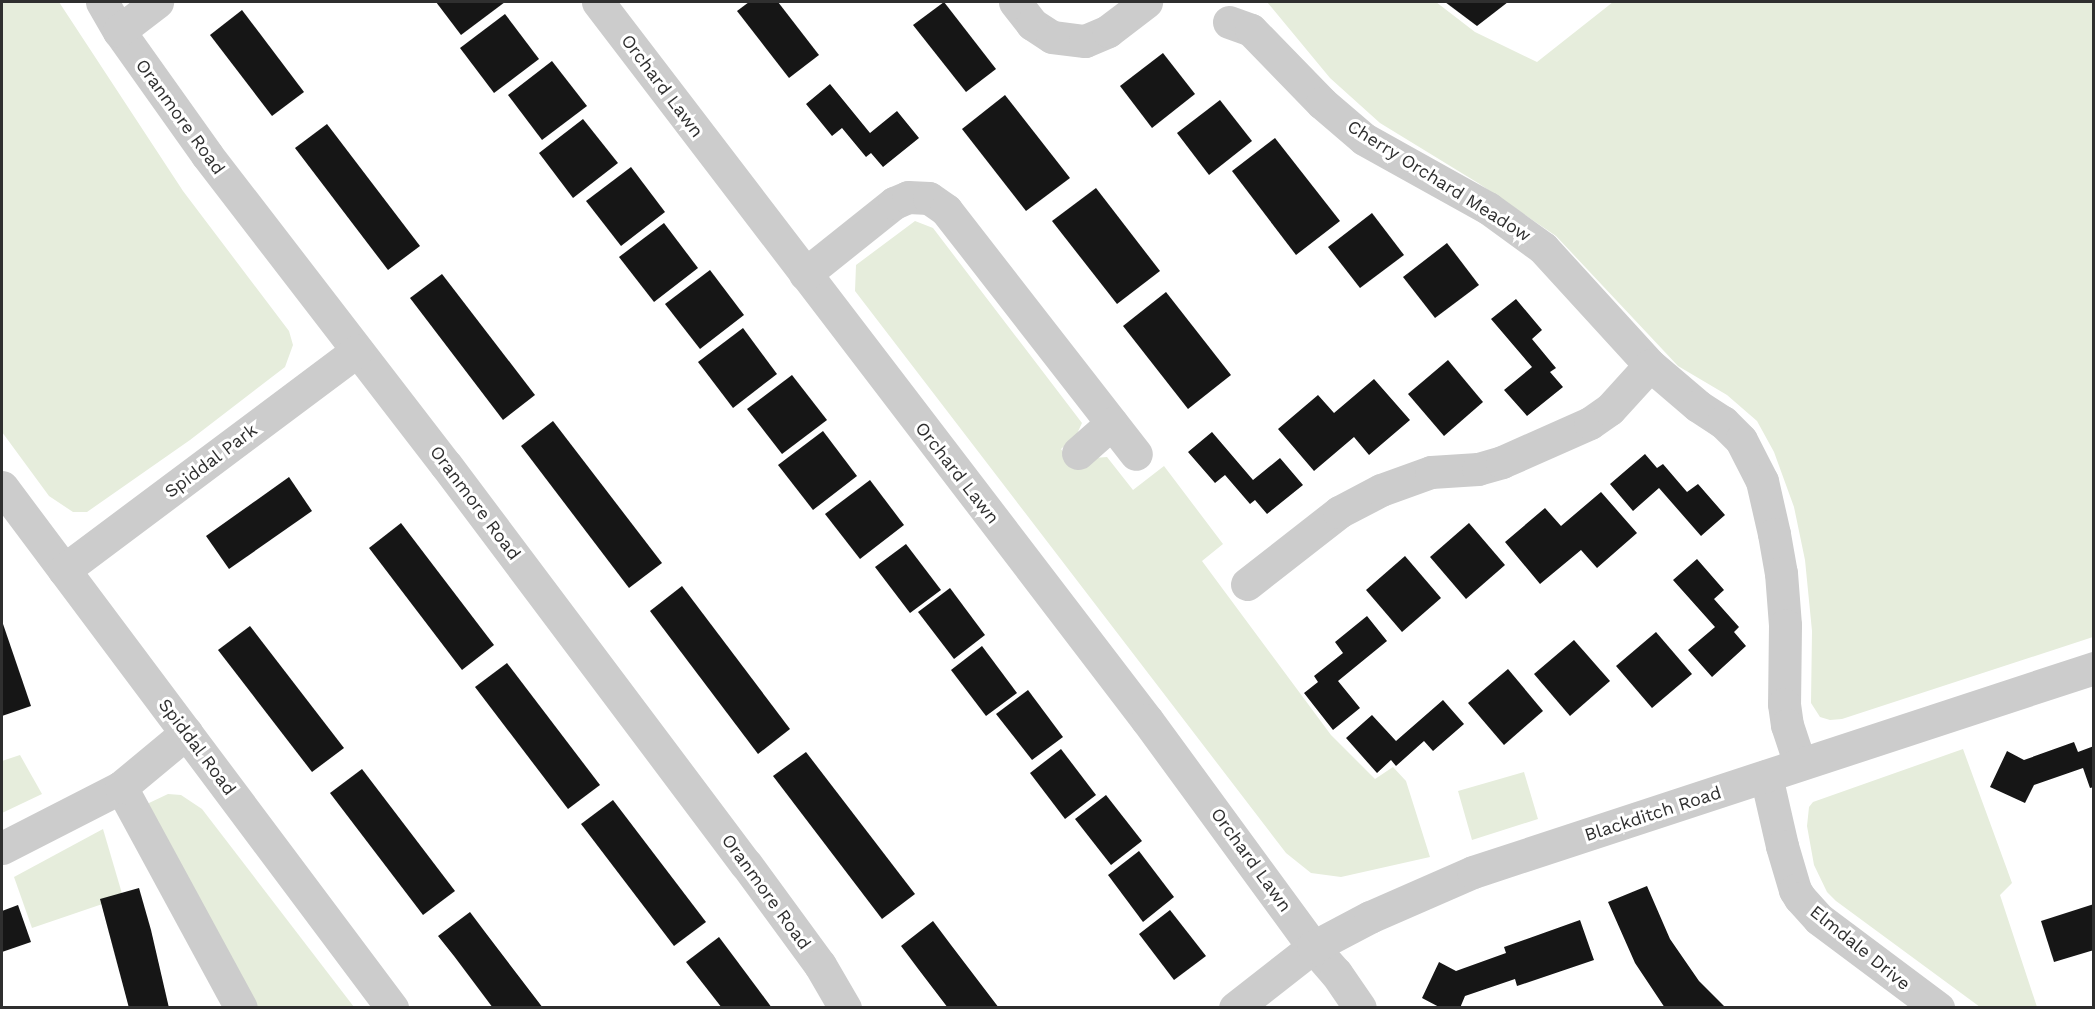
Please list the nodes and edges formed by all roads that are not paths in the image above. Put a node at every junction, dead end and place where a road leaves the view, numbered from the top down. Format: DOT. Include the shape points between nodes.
graph roads {
  1 [pos="102,2"];
  2 [pos="157,2"];
  3 [pos="598,2"];
  4 [pos="1015,2"];
  5 [pos="1146,2"];
  6 [pos="1229,22"];
  7 [pos="119,31"];
  8 [pos="805,274"];
  9 [pos="357,351"];
  10 [pos="1650,365"];
  11 [pos="1112,423"];
  12 [pos="1078,453"];
  13 [pos="1136,454"];
  14 [pos="2,487"];
  15 [pos="64,570"];
  16 [pos="1247,584"];
  17 [pos="2094,668"];
  18 [pos="186,733"];
  19 [pos="1800,764"];
  20 [pos="1766,776"];
  21 [pos="121,787"];
  22 [pos="2,848"];
  23 [pos="1312,947"];
  24 [pos="241,1008"];
  25 [pos="392,1008"];
  26 [pos="845,1008"];
  27 [pos="1235,1008"];
  28 [pos="1360,1008"];
  29 [pos="1938,1008"];
  1 -- 7 [label="street, Oranmore Road"];
  2 -- 7 [label="street"];
  3 -- 8 [label="street, Orchard Lawn"];
  4 -- 5 [label="street" via="1032,24 1052,37 1085,41 1108,31"];
  6 -- 10 [label="street, Cherry Orchard Meadow" via="1251,30 1322,104 1364,138 1488,208 1543,248"];
  7 -- 9 [label="street, Oranmore Road" via="207,155"];
  8 -- 11 [label="street" via="894,203 908,197 929,198 946,210"];
  8 -- 23 [label="street, Orchard Lawn" via="1148,720"];
  9 -- 15 [label="street, Spiddal Park"];
  9 -- 26 [label="street, Oranmore Road" via="746,864 820,965"];
  10 -- 16 [label="street" via="1610,409 1590,423 1502,462 1478,469 1431,472 1381,490 1339,512"];
  10 -- 19 [label="street, Cherry Orchard Meadow" via="1741,440 1762,481 1781,573 1786,725"];
  11 -- 12 [label="street"];
  11 -- 13 [label="street"];
  14 -- 15 [label="street, Spiddal Road"];
  15 -- 18 [label="street, Spiddal Road"];
  17 -- 19 [label="street, Blackditch Road"];
  18 -- 21 [label="street"];
  18 -- 25 [label="street, Spiddal Road"];
  19 -- 20 [label="street, Blackditch Road"];
  20 -- 23 [label="street, Blackditch Road" via="1473,872"];
  20 -- 29 [label="street, Elmdale Drive" via="1782,846 1800,898 1820,919"];
  21 -- 22 [label="street"];
  21 -- 24 [label="street"];
  23 -- 27 [label="street, Blackditch Road"];
  23 -- 28 [label="street, Orchard Lawn"];
}
